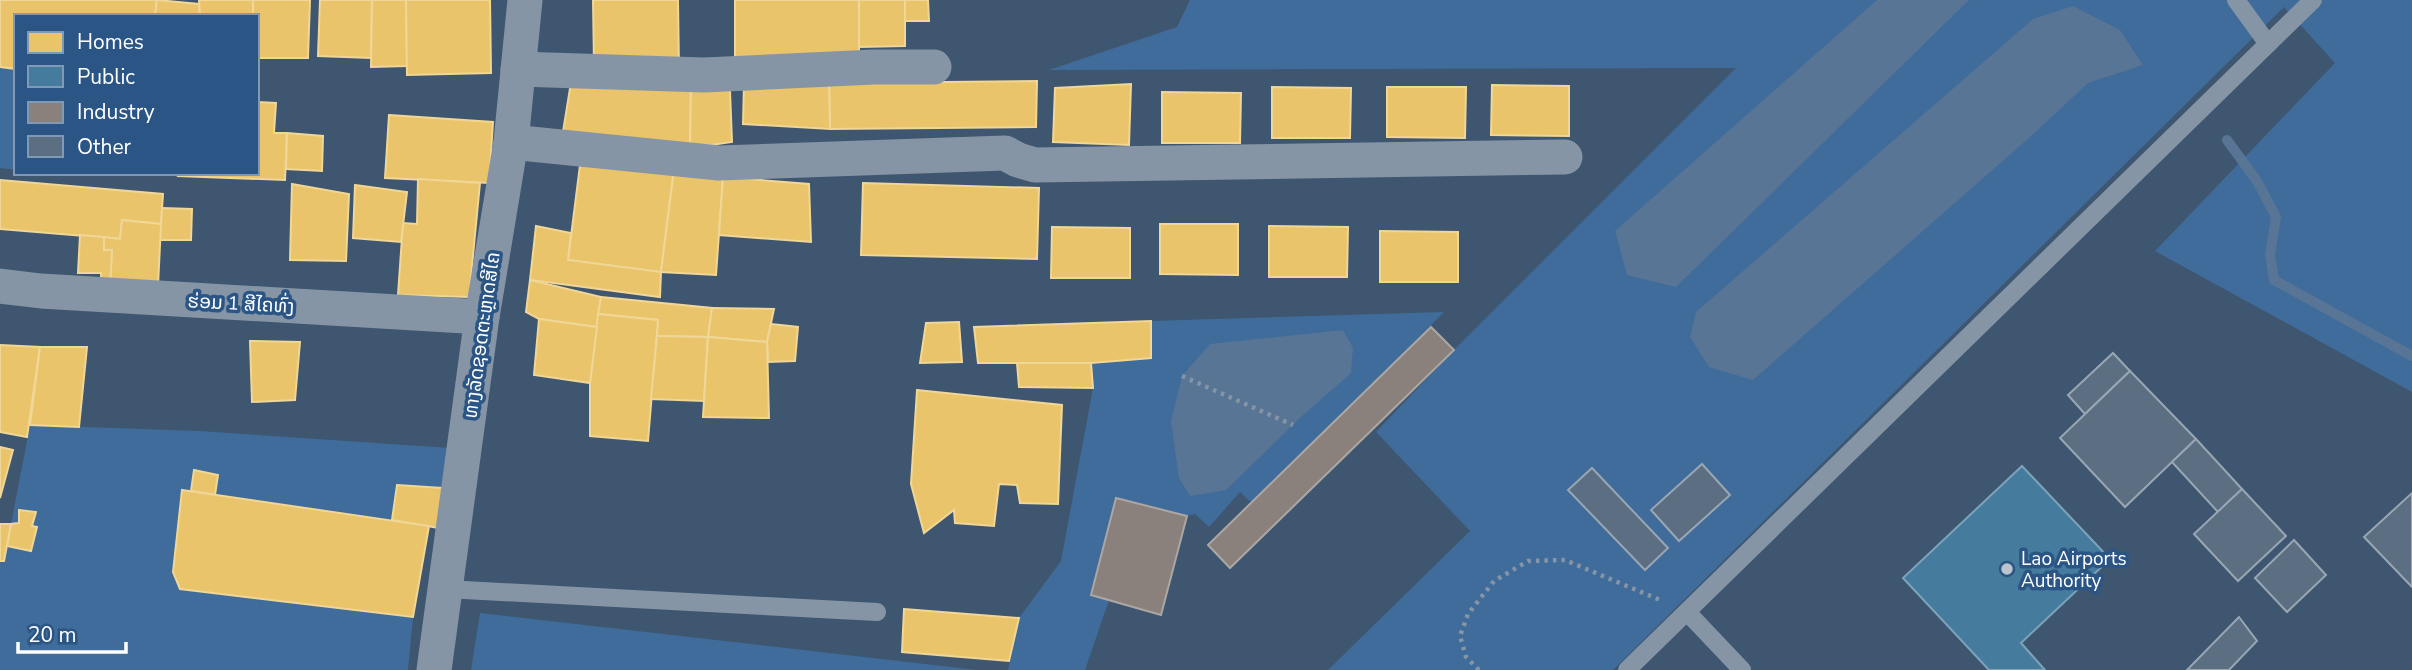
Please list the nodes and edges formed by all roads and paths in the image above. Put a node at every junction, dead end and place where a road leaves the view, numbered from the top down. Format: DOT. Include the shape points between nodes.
graph roads {
  1 [pos="525,0"];
  2 [pos="2236,0"];
  3 [pos="2313,0"];
  4 [pos="2268,44"];
  5 [pos="934,67"];
  6 [pos="519,69"];
  7 [pos="511,142"];
  8 [pos="1565,157"];
  9 [pos="0,286"];
  10 [pos="482,317"];
  11 [pos="1182,376"];
  12 [pos="1293,425"];
  13 [pos="446,589"];
  14 [pos="877,612"];
  15 [pos="1687,612"];
  16 [pos="434,670"];
  17 [pos="1479,670"];
  18 [pos="1627,670"];
  19 [pos="1742,670"];
  1 -- 6 [label="street, ທາງລັດຊອດຕະຫຼາດສີໄຄ"];
  2 -- 4 [label="lane"];
  3 -- 4 [label="lane"];
  4 -- 15 [label="lane"];
  5 -- 6 [label="street" via="704,75"];
  6 -- 7 [label="street, ທາງລັດຊອດຕະຫຼາດສີໄຄ"];
  7 -- 8 [label="street" via="719,163 1005,153 1035,165"];
  7 -- 10 [label="street, ທາງລັດຊອດຕະຫຼາດສີໄຄ"];
  9 -- 10 [label="street, ຮ່ອມ 1 ສີໄຄທົ່ງ"];
  10 -- 13 [label="street, ທາງລັດຊອດຕະຫຼາດສີໄຄ"];
  11 -- 12 [label="path"];
  13 -- 14 [label="lane"];
  13 -- 16 [label="street, ທາງລັດຊອດຕະຫຼາດສີໄຄ"];
  15 -- 17 [label="path" via="1565,560 1528,561 1494,580 1468,614 1460,636 1466,657"];
  15 -- 18 [label="lane"];
  15 -- 19 [label="lane"];
}
